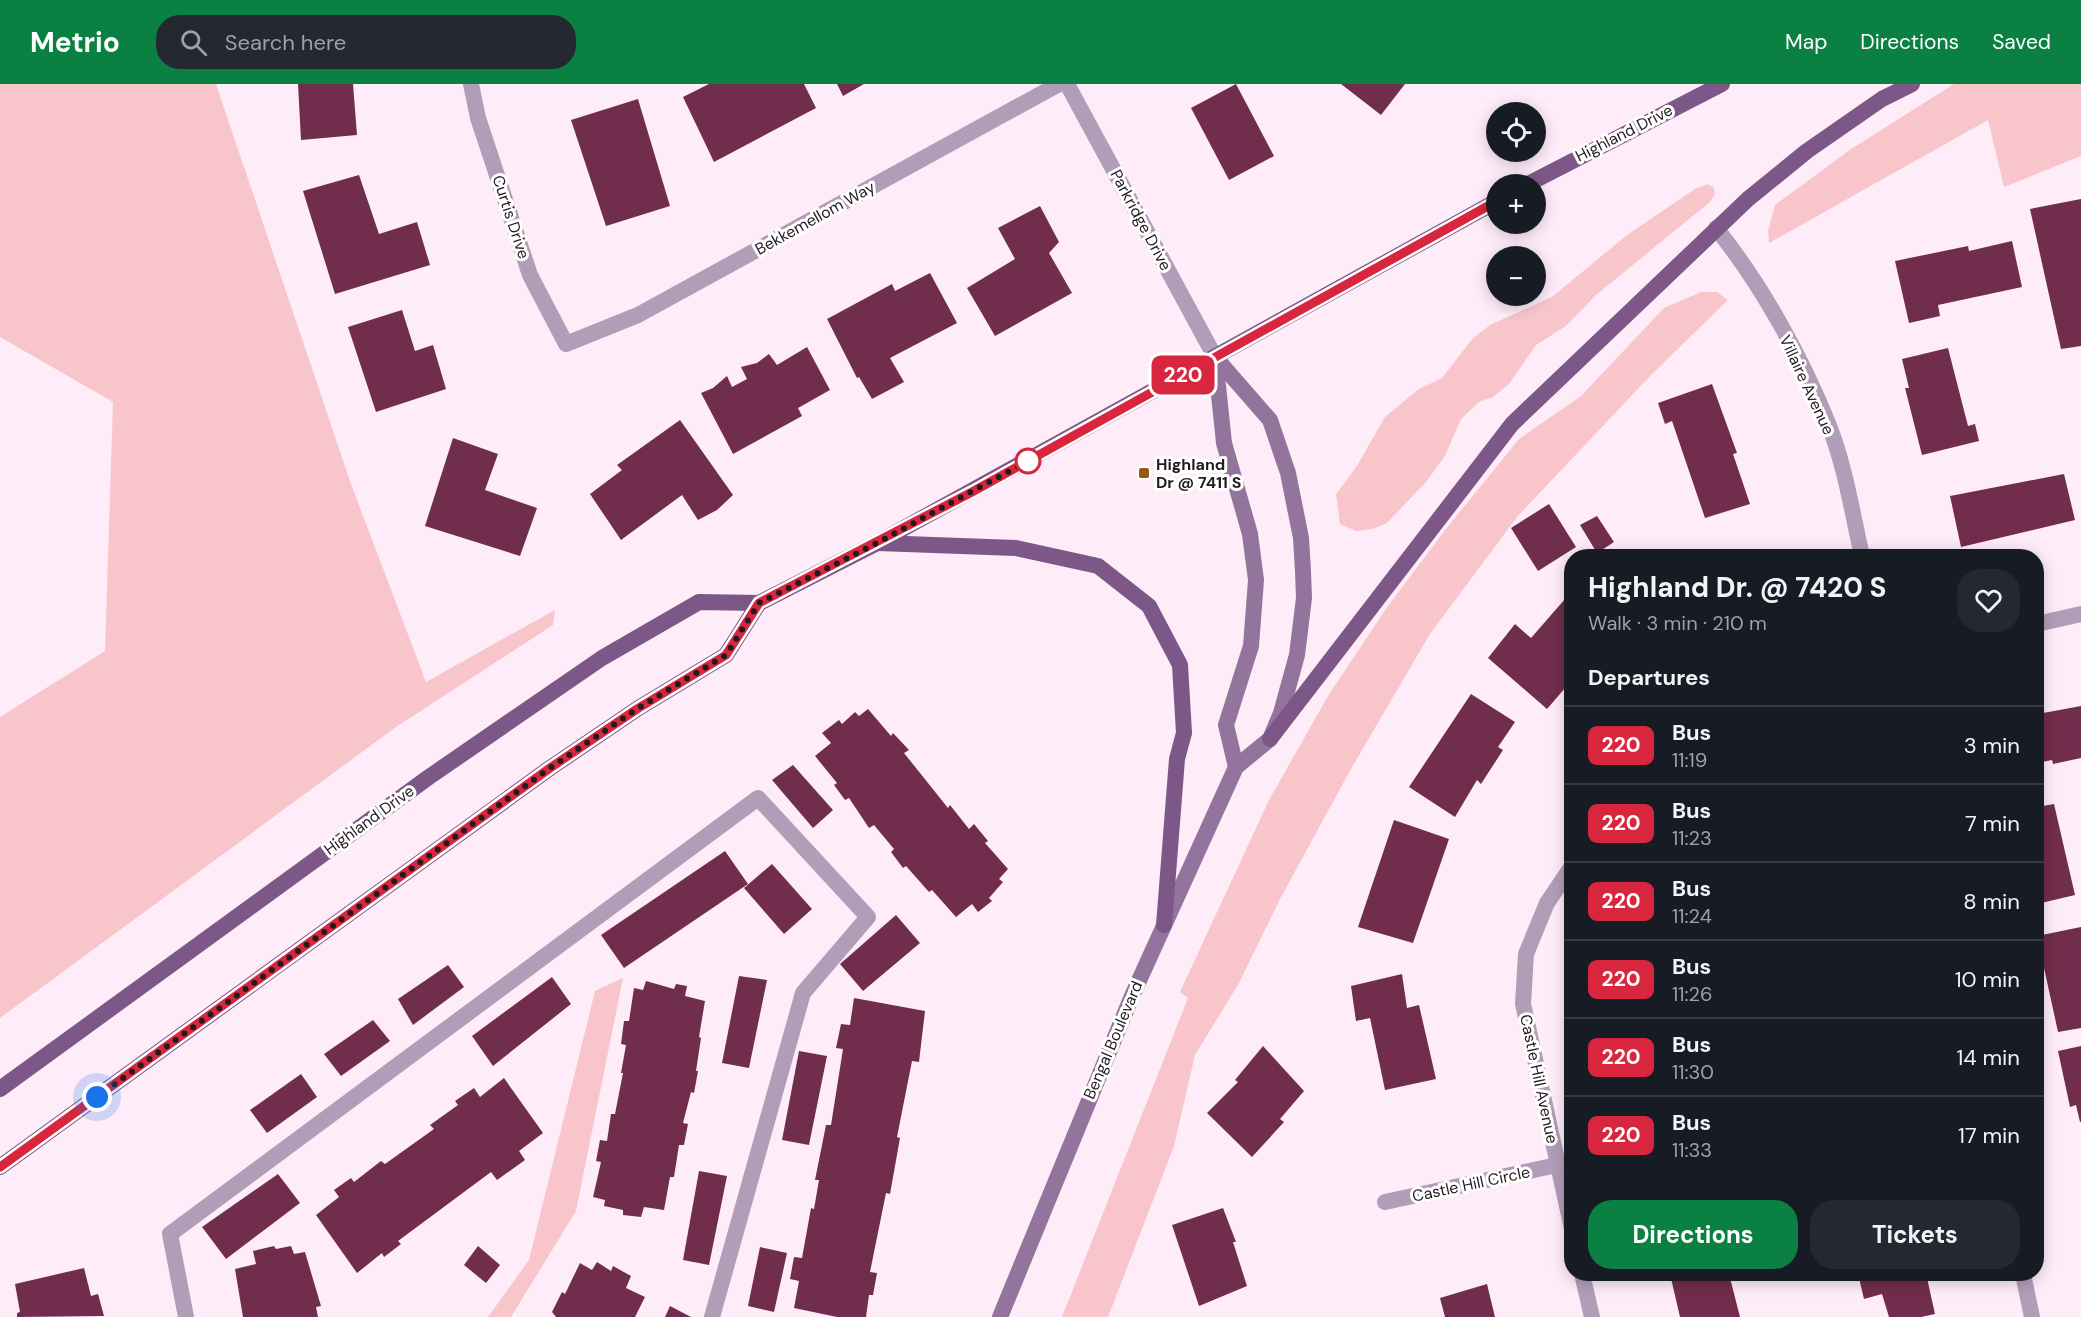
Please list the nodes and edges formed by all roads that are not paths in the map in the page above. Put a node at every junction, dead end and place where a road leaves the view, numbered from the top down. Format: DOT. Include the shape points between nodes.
graph roads {
  1 [pos="471,84"];
  2 [pos="1059,84"];
  3 [pos="1067,84"];
  4 [pos="1722,84"];
  5 [pos="1912,84"];
  6 [pos="1546,175"];
  7 [pos="1486,207"];
  8 [pos="1716,228"];
  9 [pos="566,344"];
  10 [pos="1215,357"];
  11 [pos="877,543"];
  12 [pos="1860,549"];
  13 [pos="759,603"];
  14 [pos="2081,614"];
  15 [pos="2044,622"];
  16 [pos="1270,739"];
  17 [pos="1236,767"];
  18 [pos="1564,878"];
  19 [pos="1164,925"];
  20 [pos="0,1089"];
  21 [pos="1557,1165"];
  22 [pos="0,1167"];
  23 [pos="1564,1195"];
  24 [pos="1385,1202"];
  25 [pos="1584,1281"];
  26 [pos="2024,1281"];
  27 [pos="186,1317"];
  28 [pos="712,1317"];
  29 [pos="1000,1317"];
  30 [pos="1592,1317"];
  31 [pos="2032,1317"];
  1 -- 9 [label="street, Curtis Drive" via="478,118 530,275"];
  2 -- 9 [label="street, Bekkemellom Way" via="638,315"];
  3 -- 10 [label="street, Parkridge Drive"];
  4 -- 6 [label="main road, Highland Drive"];
  5 -- 8 [label="main road" via="1882,99 1807,151"];
  7 -- 10 [label="main road, Highland Drive"];
  8 -- 12 [label="street, Villaire Avenue" via="1747,267 1829,424"];
  8 -- 16 [label="main road" via="1512,424"];
  10 -- 11 [label="main road, Highland Drive"];
  10 -- 16 [label="main road, Bengal Boulevard" via="1270,420 1288,473 1301,538 1304,598 1297,655"];
  10 -- 17 [label="main road" via="1224,443 1246,518 1256,580 1251,646 1226,725"];
  11 -- 13 [label="main road, Highland Drive"];
  11 -- 19 [label="main road" via="1016,548 1073,560 1098,566 1149,606 1180,665 1184,733 1178,759"];
  13 -- 20 [label="main road, Highland Drive" via="699,602 602,658 439,770"];
  13 -- 22 [label="main road" via="726,655 550,768"];
  14 -- 15 [label="street"];
  16 -- 17 [label="main road, Bengal Boulevard"];
  17 -- 19 [label="main road, Bengal Boulevard"];
  18 -- 21 [label="street, Castle Hill Avenue" via="1547,903 1526,954 1523,1004"];
  19 -- 29 [label="main road, Bengal Boulevard"];
  21 -- 23 [label="street, Castle Hill Avenue"];
  21 -- 24 [label="street, Castle Hill Circle"];
  25 -- 30 [label="street"];
  26 -- 31 [label="street"];
  27 -- 28 [label="street" via="170,1234 758,798 868,917 803,993"];
}
